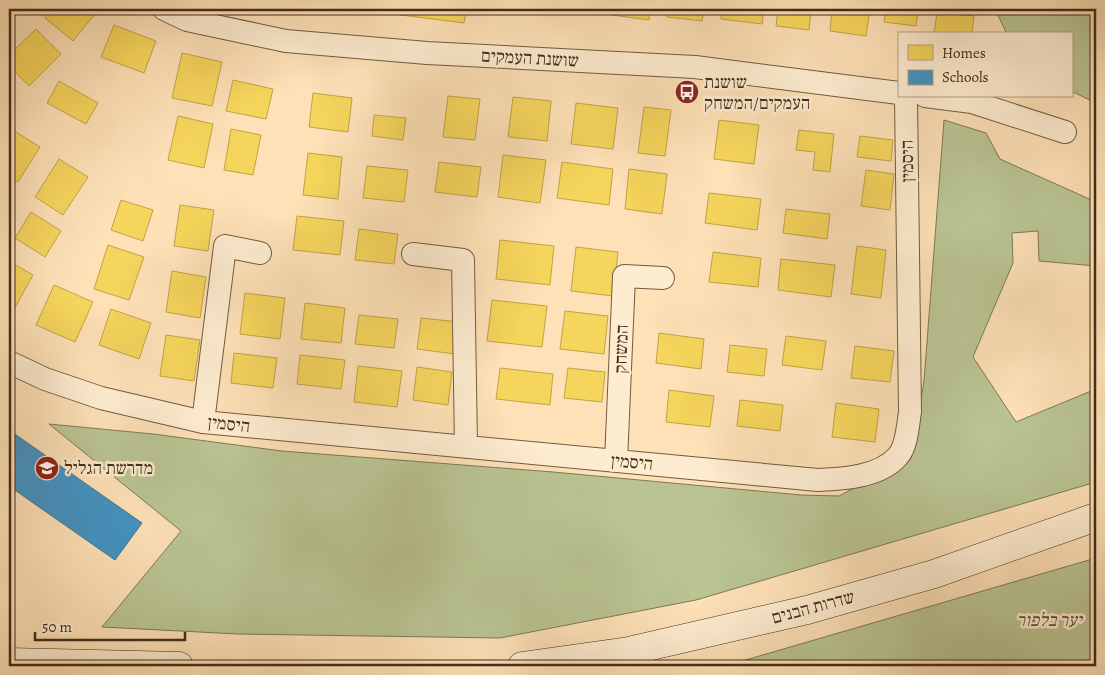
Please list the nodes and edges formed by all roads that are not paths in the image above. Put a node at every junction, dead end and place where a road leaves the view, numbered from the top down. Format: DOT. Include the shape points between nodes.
graph roads {
  1 [pos="164,9"];
  2 [pos="898,93"];
  3 [pos="906,98"];
  4 [pos="941,98"];
  5 [pos="1065,132"];
  6 [pos="260,252"];
  7 [pos="413,254"];
  8 [pos="663,278"];
  9 [pos="9,362"];
  10 [pos="203,422"];
  11 [pos="466,447"];
  12 [pos="616,461"];
  13 [pos="1096,517"];
  14 [pos="9,662"];
  15 [pos="179,666"];
  16 [pos="522,666"];
  1 -- 2 [label="street, שושנת העמקים" via="187,20 286,41 427,53 695,67"];
  3 -- 12 [label="street, היסמין" via="910,412 898,456 872,473 818,480"];
  4 -- 5 [label="street" via="972,102"];
  6 -- 10 [label="street" via="225,246"];
  7 -- 11 [label="street" via="462,260"];
  8 -- 12 [label="street, המשחק" via="624,276"];
  9 -- 10 [label="street, היסמין" via="45,379 101,398"];
  10 -- 11 [label="street, היסמין"];
  11 -- 12 [label="street, היסמין"];
  13 -- 16 [label="main road, שדרות הבנים" via="934,574 807,610 629,651"];
  14 -- 15 [label="main road"];
}
